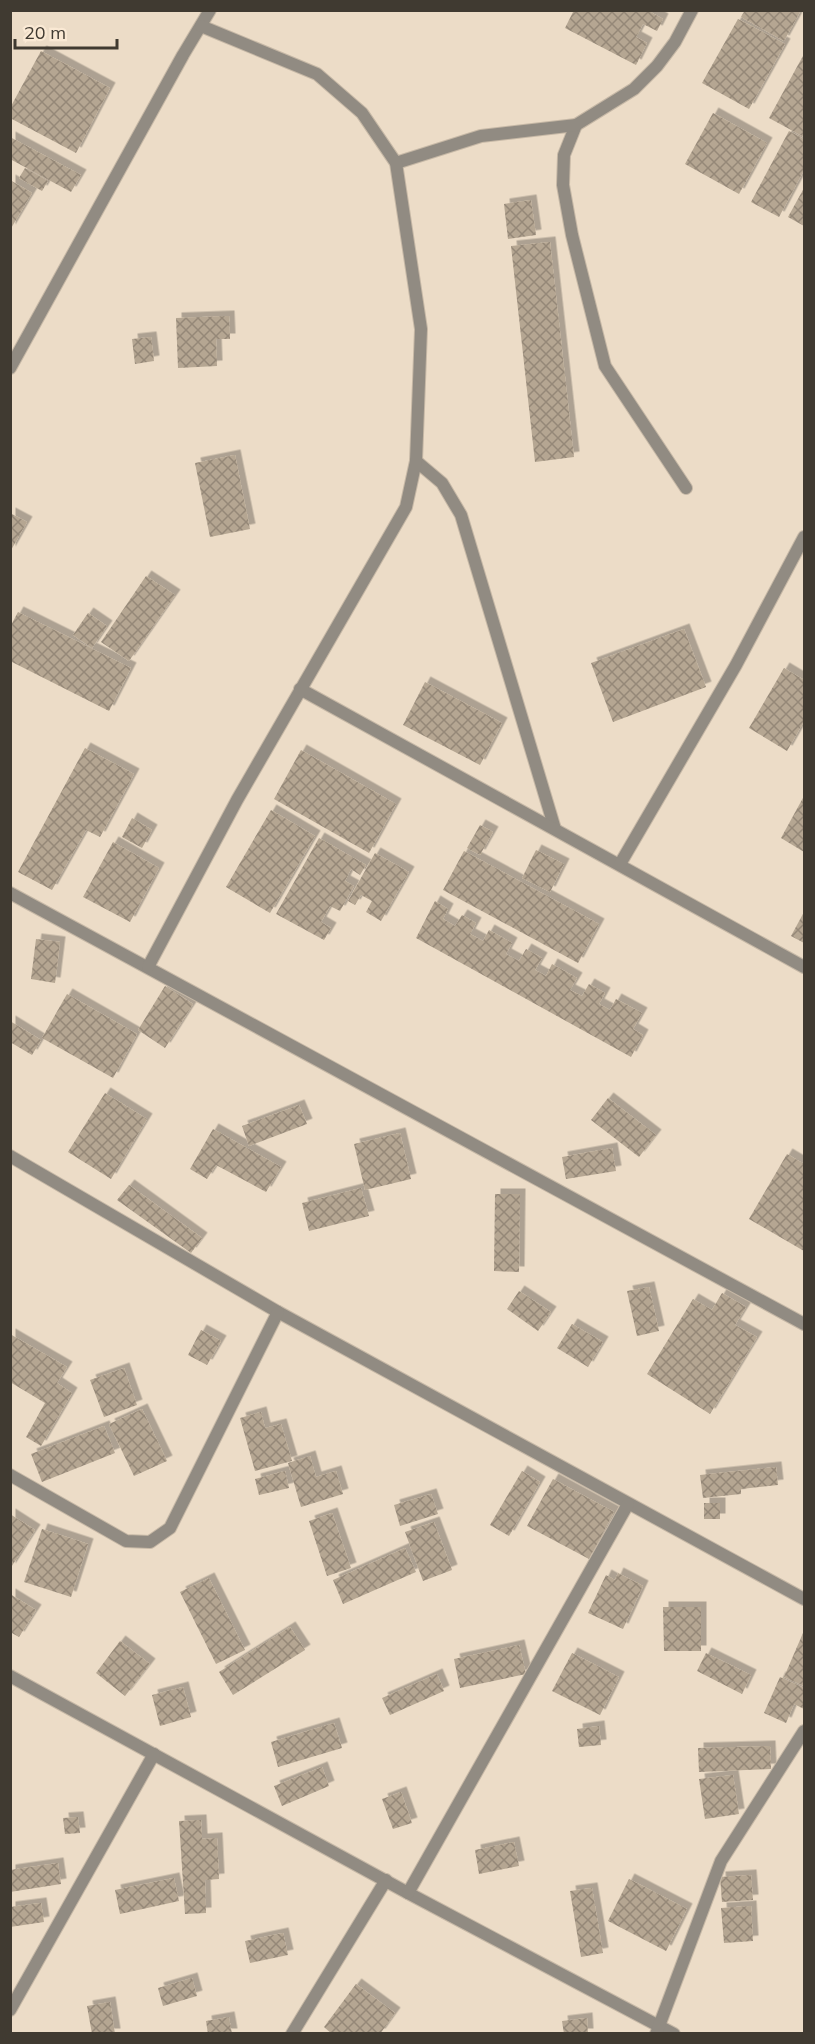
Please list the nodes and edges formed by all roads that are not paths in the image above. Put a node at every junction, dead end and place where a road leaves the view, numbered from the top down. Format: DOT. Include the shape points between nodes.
graph roads {
  1 [pos="210,10"];
  2 [pos="692,10"];
  3 [pos="201,26"];
  4 [pos="576,125"];
  5 [pos="396,164"];
  6 [pos="10,368"];
  7 [pos="416,461"];
  8 [pos="686,488"];
  9 [pos="804,537"];
  10 [pos="300,689"];
  11 [pos="555,829"];
  12 [pos="620,864"];
  13 [pos="10,892"];
  14 [pos="148,967"];
  15 [pos="804,967"];
  16 [pos="10,1156"];
  17 [pos="278,1312"];
  18 [pos="804,1324"];
  19 [pos="10,1475"];
  20 [pos="628,1504"];
  21 [pos="804,1599"];
  22 [pos="10,1676"];
  23 [pos="804,1731"];
  24 [pos="154,1754"];
  25 [pos="386,1880"];
  26 [pos="408,1893"];
  27 [pos="10,2010"];
  28 [pos="658,2030"];
  29 [pos="292,2034"];
  30 [pos="674,2034"];
  1 -- 3 [label="street"];
  2 -- 4 [label="street" via="675,42 634,89"];
  3 -- 5 [label="street" via="317,74 363,113"];
  3 -- 6 [label="street"];
  4 -- 5 [label="street" via="481,136"];
  4 -- 8 [label="street" via="564,155 563,185 604,366"];
  5 -- 7 [label="street" via="421,329"];
  7 -- 10 [label="street" via="406,507"];
  7 -- 11 [label="street" via="442,483 461,514"];
  9 -- 12 [label="street" via="736,665"];
  10 -- 11 [label="street"];
  10 -- 14 [label="street"];
  11 -- 12 [label="street"];
  12 -- 15 [label="street"];
  13 -- 14 [label="street"];
  14 -- 18 [label="street"];
  16 -- 17 [label="street"];
  17 -- 19 [label="street" via="170,1528 150,1542 126,1541"];
  17 -- 20 [label="street"];
  20 -- 21 [label="street"];
  20 -- 26 [label="street"];
  22 -- 24 [label="street"];
  23 -- 28 [label="street" via="721,1861"];
  24 -- 25 [label="street"];
  24 -- 27 [label="street"];
  25 -- 26 [label="street"];
  25 -- 29 [label="street"];
  26 -- 28 [label="street"];
  28 -- 30 [label="street"];
}
